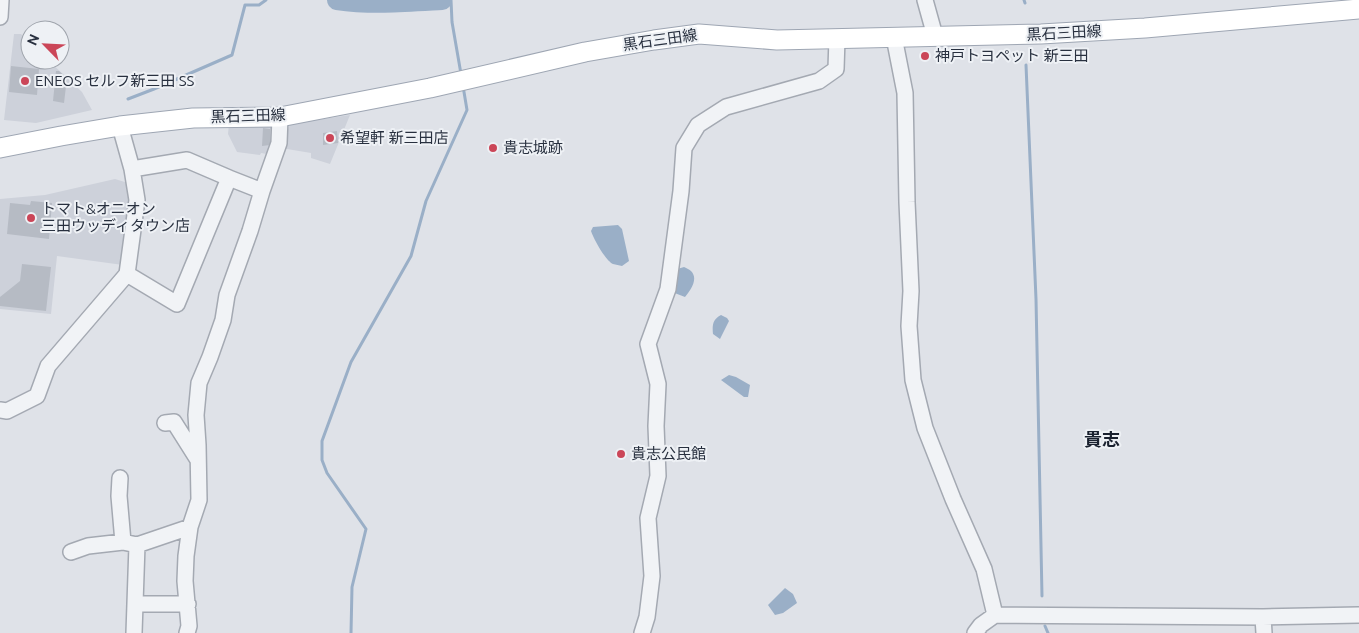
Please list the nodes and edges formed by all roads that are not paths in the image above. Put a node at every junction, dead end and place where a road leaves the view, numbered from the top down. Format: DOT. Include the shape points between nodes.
graph roads {
  1 [pos="1,0"];
  2 [pos="926,0"];
  3 [pos="1359,9"];
  4 [pos="0,17"];
  5 [pos="935,36"];
  6 [pos="894,37"];
  7 [pos="837,38"];
  8 [pos="280,117"];
  9 [pos="120,126"];
  10 [pos="0,148"];
  11 [pos="132,169"];
  12 [pos="229,178"];
  13 [pos="262,191"];
  14 [pos="127,274"];
  15 [pos="0,410"];
  16 [pos="165,424"];
  17 [pos="198,461"];
  18 [pos="120,478"];
  19 [pos="190,527"];
  20 [pos="130,543"];
  21 [pos="71,552"];
  22 [pos="135,604"];
  23 [pos="188,604"];
  24 [pos="995,615"];
  25 [pos="1359,615"];
  26 [pos="1263,617"];
  27 [pos="134,633"];
  28 [pos="188,633"];
  29 [pos="642,633"];
  30 [pos="975,633"];
  31 [pos="1264,633"];
  1 -- 4 [label="street"];
  2 -- 5 [label="street"];
  3 -- 5 [label="main road, 黒石三田線" via="1145,28"];
  5 -- 6 [label="main road, 黒石三田線"];
  6 -- 7 [label="main road, 黒石三田線"];
  6 -- 24 [label="street" via="905,93 913,380 925,428 984,569"];
  7 -- 8 [label="main road, 黒石三田線" via="777,40 699,34 654,40"];
  7 -- 29 [label="street" via="836,69 819,81 726,107 698,126 684,148 668,289 648,344 658,384 658,476 648,518 652,576"];
  8 -- 9 [label="main road, 黒石三田線" via="193,118"];
  8 -- 13 [label="street" via="279,143"];
  9 -- 10 [label="main road, 黒石三田線"];
  9 -- 11 [label="street"];
  11 -- 12 [label="street" via="187,160"];
  11 -- 14 [label="street" via="137,200"];
  12 -- 13 [label="street"];
  12 -- 14 [label="street" via="177,304"];
  13 -- 17 [label="street" via="223,320 199,383 196,415"];
  14 -- 15 [label="street" via="48,366 37,396"];
  16 -- 17 [label="street" via="174,422"];
  17 -- 19 [label="street" via="199,500"];
  18 -- 20 [label="street" via="119,496"];
  19 -- 20 [label="street"];
  19 -- 23 [label="street" via="185,581"];
  20 -- 21 [label="street" via="88,546"];
  20 -- 22 [label="street"];
  22 -- 23 [label="street"];
  22 -- 27 [label="street"];
  23 -- 28 [label="street"];
  24 -- 26 [label="street"];
  24 -- 30 [label="street"];
  25 -- 26 [label="street"];
  26 -- 31 [label="street"];
}
